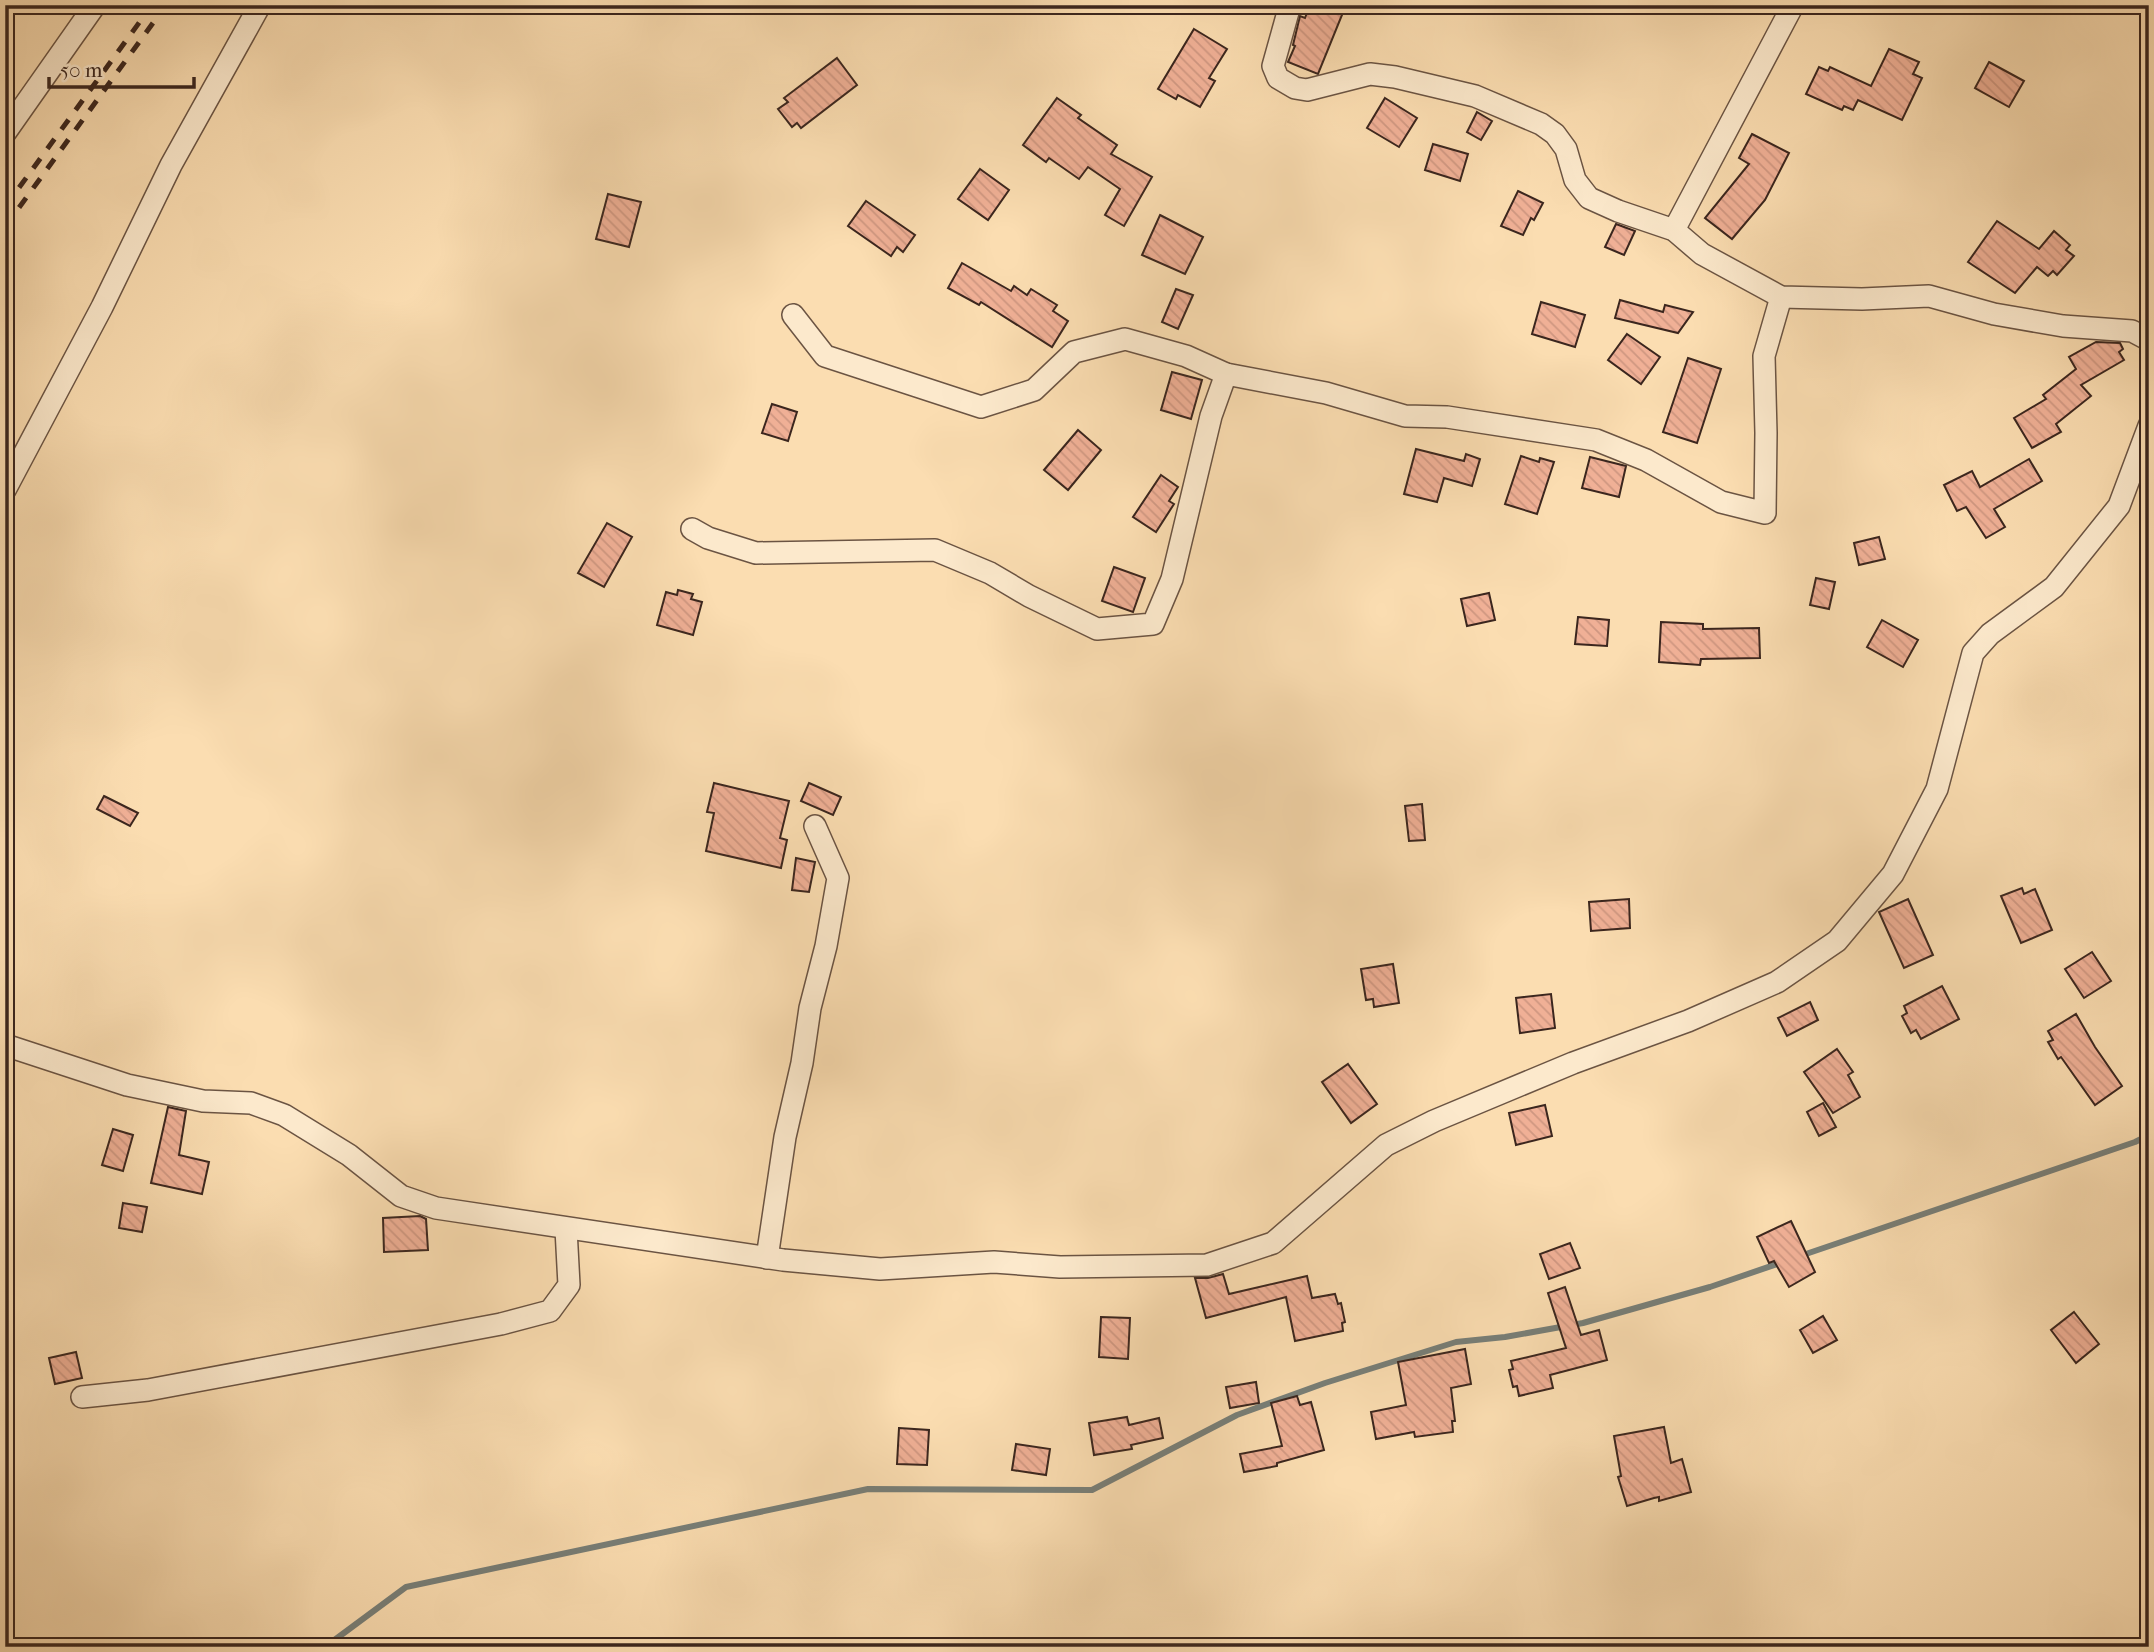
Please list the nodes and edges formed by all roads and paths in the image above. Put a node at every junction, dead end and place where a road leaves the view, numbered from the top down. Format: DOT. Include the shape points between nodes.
graph roads {
  1 [pos="95,5"];
  2 [pos="260,5"];
  3 [pos="1290,5"];
  4 [pos="1793,5"];
  5 [pos="5,133"];
  6 [pos="1674,230"];
  7 [pos="1781,297"];
  8 [pos="793,315"];
  9 [pos="2149,340"];
  10 [pos="1226,374"];
  11 [pos="2149,426"];
  12 [pos="5,490"];
  13 [pos="692,529"];
  14 [pos="815,826"];
  15 [pos="5,1045"];
  16 [pos="566,1229"];
  17 [pos="767,1258"];
  18 [pos="82,1397"];
  1 -- 5 [label="street"];
  2 -- 12 [label="street"];
  3 -- 6 [label="street" via="1273,65 1278,78 1295,88 1307,90 1370,75 1475,96 1555,134 1566,149 1575,180 1589,198"];
  4 -- 6 [label="street"];
  6 -- 7 [label="street" via="1702,254"];
  7 -- 9 [label="street" via="1928,296 2028,320 2132,331"];
  7 -- 10 [label="street" via="1764,356 1765,513 1721,502 1646,460 1596,440 1447,417 1405,416 1325,393"];
  8 -- 10 [label="street" via="825,356 981,407 1034,390 1074,352 1125,339 1186,356"];
  10 -- 13 [label="street" via="1211,416 1172,579 1153,624 1097,629 935,550 756,553"];
  11 -- 17 [label="street" via="2119,506 2054,587 1990,634 1973,653 1937,789 1893,874 1837,941 1777,982 1434,1121 1386,1145 1273,1243 1207,1265 1059,1267 994,1262 880,1269"];
  14 -- 17 [label="street" via="838,878 785,1137"];
  15 -- 16 [label="street" via="127,1085 203,1101 251,1103 284,1115 349,1155 401,1196 436,1208"];
  16 -- 17 [label="street"];
  16 -- 18 [label="street" via="569,1285 550,1311 148,1390"];
}
